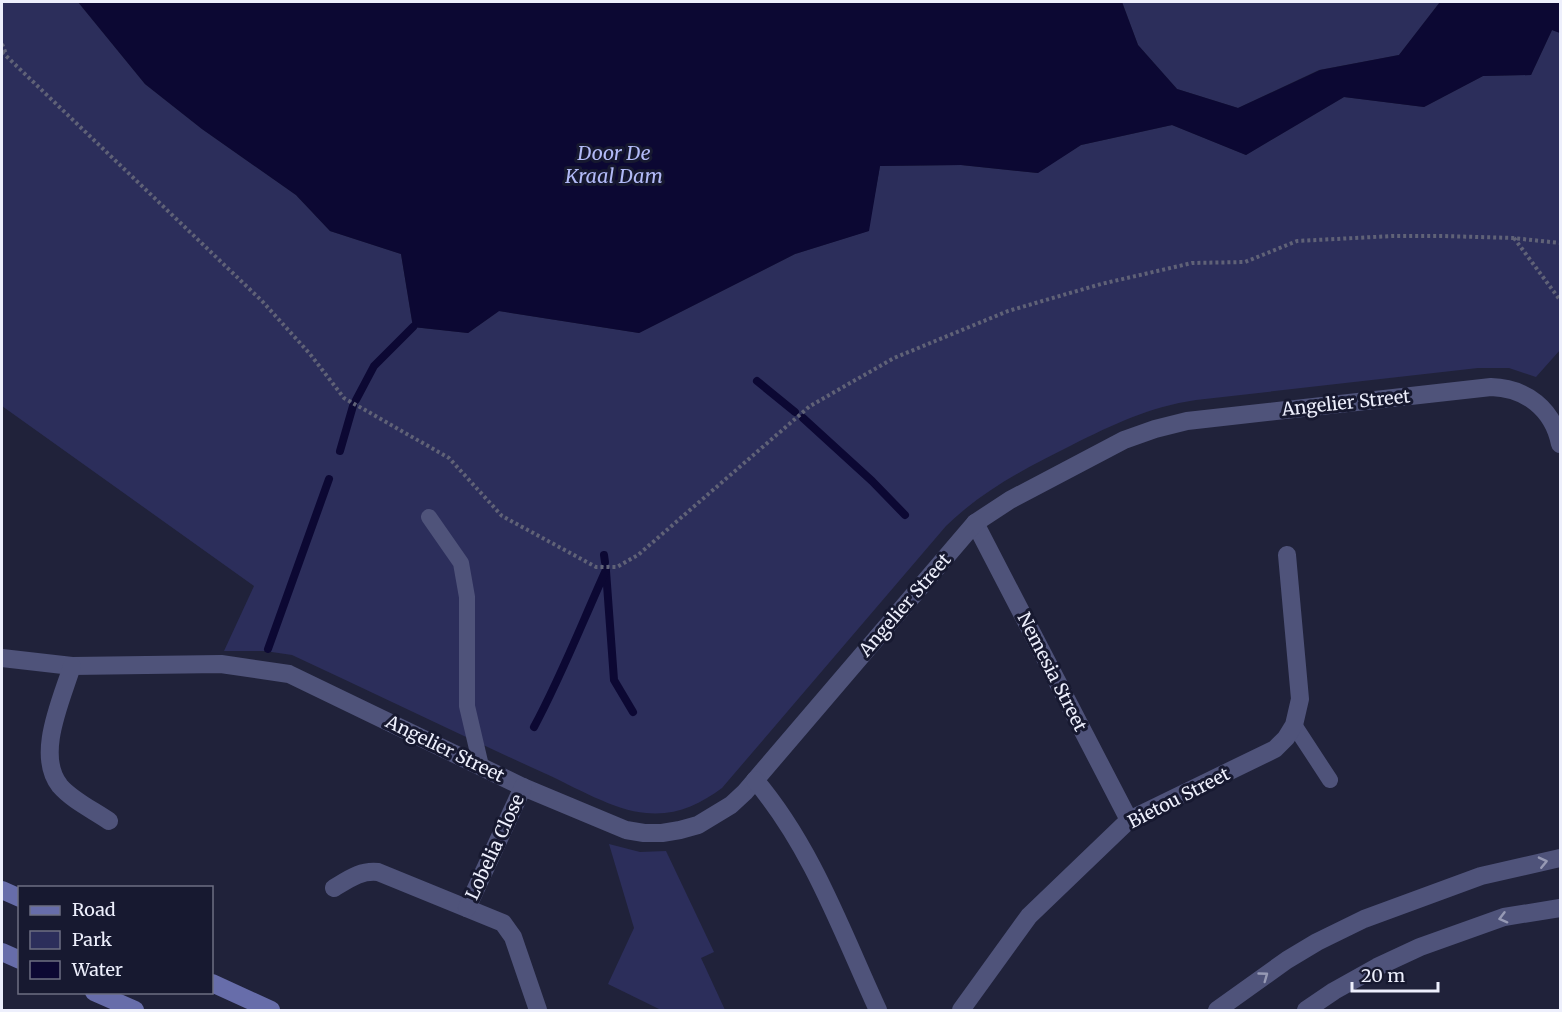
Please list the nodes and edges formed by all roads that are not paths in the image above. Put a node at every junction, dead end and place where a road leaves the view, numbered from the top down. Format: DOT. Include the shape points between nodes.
graph roads {
  1 [pos="1560,444"];
  2 [pos="429,517"];
  3 [pos="975,523"];
  4 [pos="1287,555"];
  5 [pos="2,658"];
  6 [pos="72,666"];
  7 [pos="1294,725"];
  8 [pos="481,766"];
  9 [pos="755,780"];
  10 [pos="1330,780"];
  11 [pos="523,787"];
  12 [pos="1129,820"];
  13 [pos="109,821"];
  14 [pos="1560,858"];
  15 [pos="334,888"];
  16 [pos="2,890"];
  17 [pos="18,897"];
  18 [pos="467,908"];
  19 [pos="1560,908"];
  20 [pos="2,952"];
  21 [pos="18,959"];
  22 [pos="213,983"];
  23 [pos="96,994"];
  24 [pos="135,1011"];
  25 [pos="271,1011"];
  26 [pos="538,1011"];
  27 [pos="878,1011"];
  28 [pos="961,1011"];
  29 [pos="1217,1011"];
  30 [pos="1306,1011"];
  1 -- 3 [label="street, Angelier Street" via="1552,419 1532,398 1491,387 1187,421 1124,440 1010,500"];
  2 -- 8 [label="lane" via="460,562 467,597 467,706"];
  3 -- 9 [label="street, Angelier Street"];
  3 -- 12 [label="street, Nemesia Street"];
  4 -- 7 [label="street, Bietou Street" via="1300,699"];
  5 -- 6 [label="street, Angelier Street"];
  6 -- 8 [label="street, Angelier Street" via="221,664 289,674"];
  6 -- 13 [label="street" via="49,746 50,762 53,774 67,793"];
  7 -- 10 [label="lane"];
  7 -- 12 [label="street, Bietou Street" via="1275,749"];
  8 -- 11 [label="street, Angelier Street"];
  9 -- 11 [label="street, Angelier Street" via="715,816 680,831 662,833 626,830"];
  9 -- 27 [label="street" via="790,828"];
  11 -- 18 [label="street, Lobelia Close"];
  12 -- 28 [label="street, Bietou Street" via="1029,916"];
  29 -- 14 [label="street, one-way" via="1287,960 1364,919 1481,876"];
  15 -- 18 [label="street, Lobelia Close" via="356,874 378,872"];
  16 -- 17 [label="main road"];
  18 -- 26 [label="street, Lobelia Close" via="496,919 509,929"];
  19 -- 30 [label="street, one-way" via="1504,917 1420,947 1334,991"];
  20 -- 21 [label="main road"];
  22 -- 25 [label="main road"];
  23 -- 24 [label="main road"];
}
